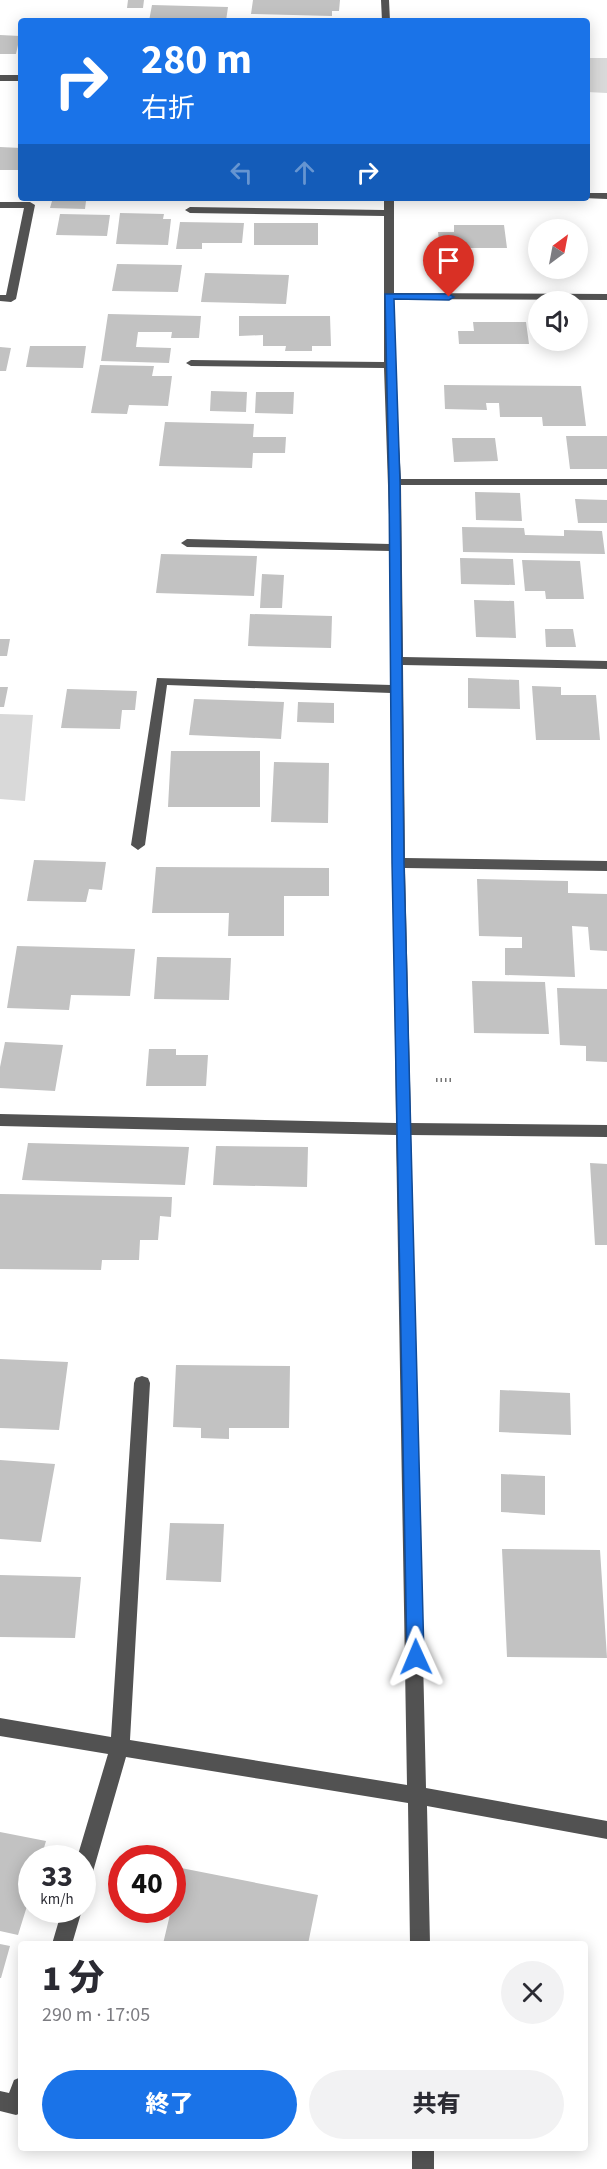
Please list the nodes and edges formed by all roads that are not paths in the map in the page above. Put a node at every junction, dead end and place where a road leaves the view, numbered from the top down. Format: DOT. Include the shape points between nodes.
graph roads {
  1 [pos="386,0"];
  2 [pos="386,18"];
  3 [pos="0,78"];
  4 [pos="18,78"];
  5 [pos="590,196"];
  6 [pos="607,196"];
  7 [pos="389,201"];
  8 [pos="0,205"];
  9 [pos="190,210"];
  10 [pos="389,213"];
  11 [pos="389,296"];
  12 [pos="607,297"];
  13 [pos="0,298"];
  14 [pos="191,363"];
  15 [pos="389,365"];
  16 [pos="395,482"];
  17 [pos="607,482"];
  18 [pos="187,543"];
  19 [pos="395,548"];
  20 [pos="397,661"];
  21 [pos="607,665"];
  22 [pos="398,689"];
  23 [pos="138,845"];
  24 [pos="398,863"];
  25 [pos="607,866"];
  26 [pos="0,1120"];
  27 [pos="404,1129"];
  28 [pos="607,1131"];
  29 [pos="142,1383"];
  30 [pos="0,1727"];
  31 [pos="120,1746"];
  32 [pos="419,1796"];
  33 [pos="607,1830"];
  34 [pos="91,1845"];
  35 [pos="68,1923"];
  36 [pos="63,1941"];
  37 [pos="420,1941"];
  38 [pos="18,2097"];
  39 [pos="0,2101"];
  40 [pos="423,2151"];
  41 [pos="423,2169"];
  1 -- 2 [label="street"];
  3 -- 4 [label="street"];
  5 -- 6 [label="street"];
  7 -- 10 [label="street"];
  8 -- 13 [label="street" via="30,205 11,298"];
  9 -- 10 [label="street"];
  10 -- 11 [label="street"];
  11 -- 12 [label="street"];
  11 -- 15 [label="street"];
  14 -- 15 [label="street"];
  15 -- 16 [label="street"];
  16 -- 17 [label="street"];
  16 -- 19 [label="street"];
  18 -- 19 [label="street"];
  19 -- 20 [label="street"];
  20 -- 21 [label="street"];
  20 -- 22 [label="street"];
  22 -- 23 [label="street" via="161,681"];
  22 -- 24 [label="street"];
  24 -- 25 [label="street"];
  24 -- 27 [label="street"];
  26 -- 27 [label="street"];
  27 -- 28 [label="street"];
  27 -- 32 [label="street"];
  29 -- 31 [label="street"];
  30 -- 31 [label="street"];
  31 -- 32 [label="street"];
  31 -- 34 [label="street"];
  32 -- 33 [label="street"];
  32 -- 37 [label="street"];
  35 -- 36 [label="street"];
  38 -- 39 [label="street" via="16,2104"];
  40 -- 41 [label="street"];
}
